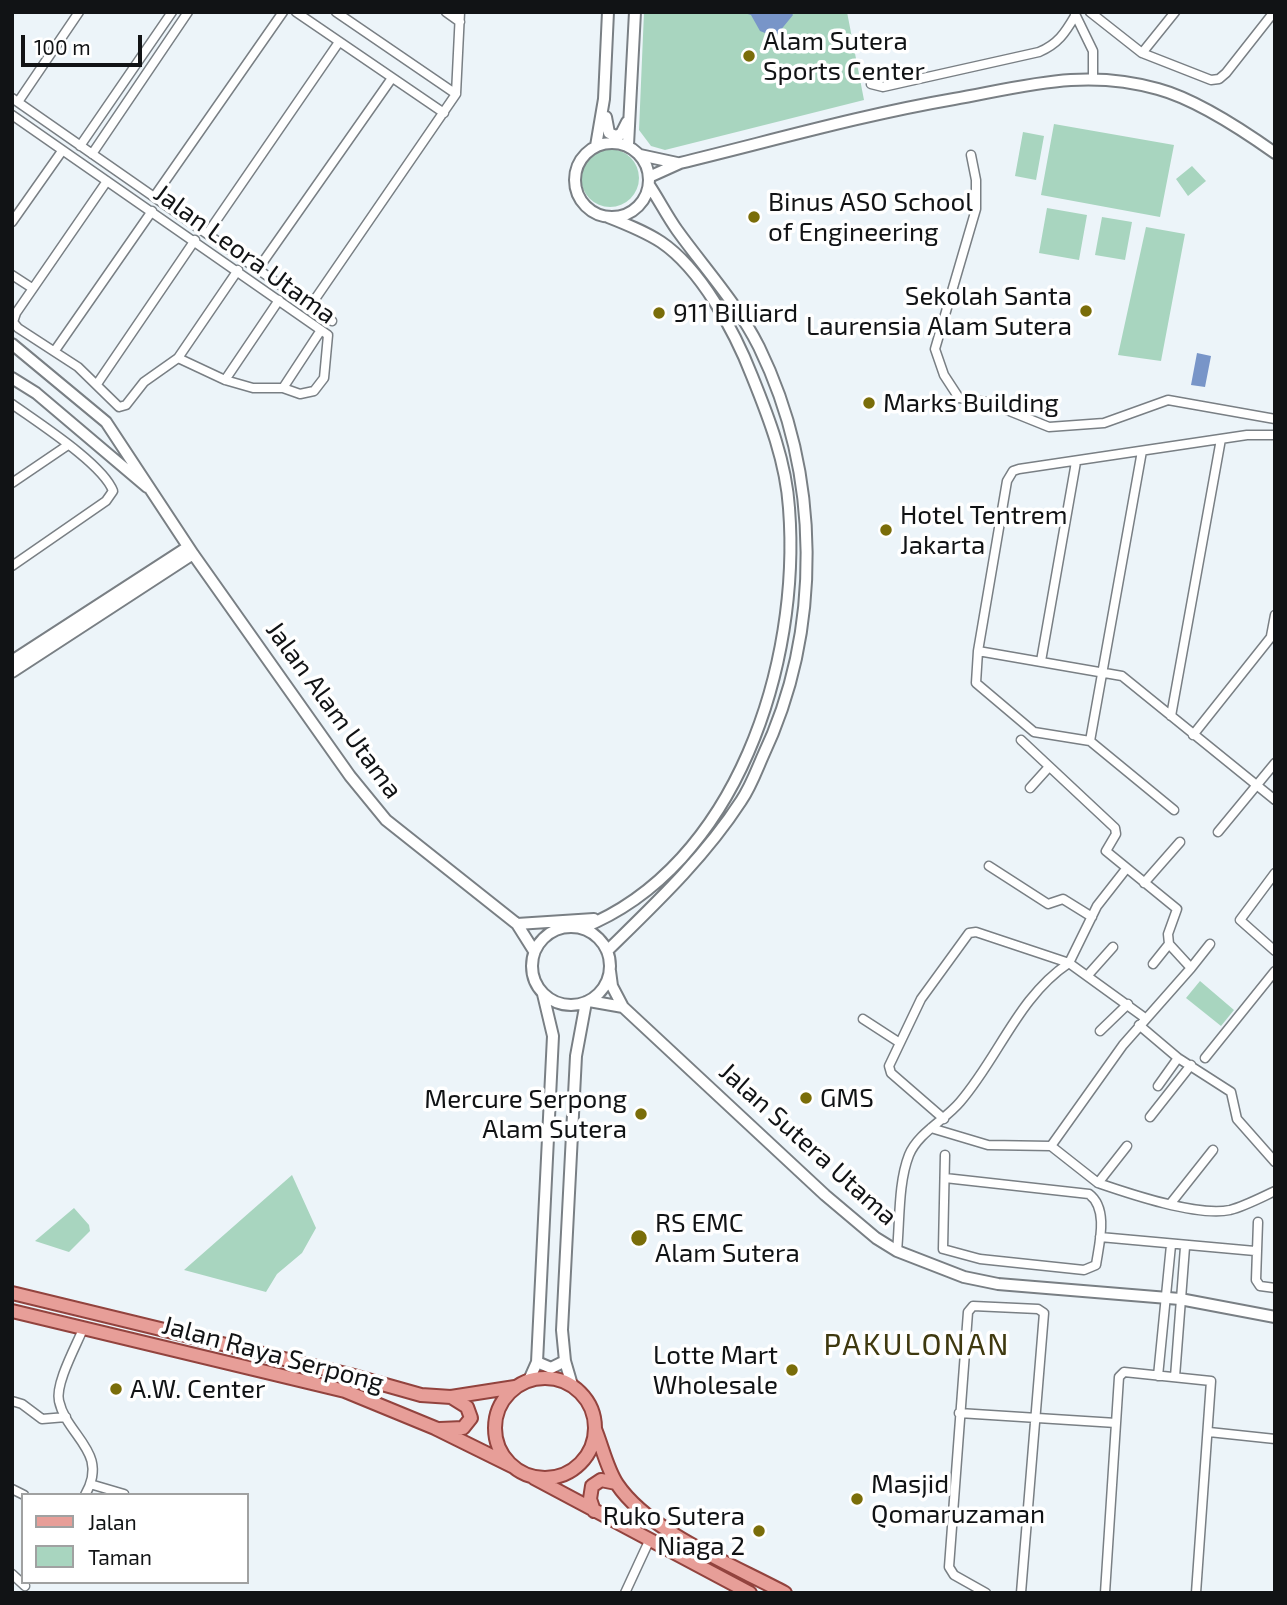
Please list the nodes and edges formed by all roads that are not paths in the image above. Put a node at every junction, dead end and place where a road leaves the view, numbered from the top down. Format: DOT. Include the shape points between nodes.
graph roads {
  1 [pos="79,12"];
  2 [pos="172,12"];
  3 [pos="188,12"];
  4 [pos="283,12"];
  5 [pos="296,12"];
  6 [pos="336,12"];
  7 [pos="446,12"];
  8 [pos="460,12"];
  9 [pos="608,12"];
  10 [pos="635,12"];
  11 [pos="1090,12"];
  12 [pos="1175,12"];
  13 [pos="1274,12"];
  14 [pos="1075,14"];
  15 [pos="460,22"];
  16 [pos="339,42"];
  17 [pos="1142,52"];
  18 [pos="392,78"];
  19 [pos="1093,80"];
  20 [pos="871,84"];
  21 [pos="456,94"];
  22 [pos="15,100"];
  23 [pos="603,112"];
  24 [pos="443,113"];
  25 [pos="14,119"];
  26 [pos="628,119"];
  27 [pos="628,145"];
  28 [pos="80,146"];
  29 [pos="596,146"];
  30 [pos="62,151"];
  31 [pos="1275,153"];
  32 [pos="92,154"];
  33 [pos="640,155"];
  34 [pos="971,155"];
  35 [pos="680,163"];
  36 [pos="107,181"];
  37 [pos="649,181"];
  38 [pos="154,197"];
  39 [pos="152,211"];
  40 [pos="608,217"];
  41 [pos="12,222"];
  42 [pos="207,234"];
  43 [pos="195,240"];
  44 [pos="258,269"];
  45 [pos="238,270"];
  46 [pos="13,276"];
  47 [pos="32,288"];
  48 [pos="279,300"];
  49 [pos="311,305"];
  50 [pos="332,321"];
  51 [pos="321,330"];
  52 [pos="12,344"];
  53 [pos="56,349"];
  54 [pos="178,358"];
  55 [pos="12,378"];
  56 [pos="225,380"];
  57 [pos="97,384"];
  58 [pos="284,388"];
  59 [pos="12,404"];
  60 [pos="1275,419"];
  61 [pos="1275,435"];
  62 [pos="1221,439"];
  63 [pos="68,444"];
  64 [pos="1142,451"];
  65 [pos="1076,462"];
  66 [pos="12,483"];
  67 [pos="149,489"];
  68 [pos="191,551"];
  69 [pos="12,566"];
  70 [pos="1275,615"];
  71 [pos="1273,634"];
  72 [pos="978,651"];
  73 [pos="12,660"];
  74 [pos="1041,661"];
  75 [pos="12,671"];
  76 [pos="1104,672"];
  77 [pos="1171,716"];
  78 [pos="1193,735"];
  79 [pos="1021,740"];
  80 [pos="1090,741"];
  81 [pos="1275,763"];
  82 [pos="1048,768"];
  83 [pos="1257,786"];
  84 [pos="1030,788"];
  85 [pos="1275,800"];
  86 [pos="1174,810"];
  87 [pos="1218,832"];
  88 [pos="1180,842"];
  89 [pos="989,866"];
  90 [pos="1126,869"];
  91 [pos="1275,873"];
  92 [pos="1144,883"];
  93 [pos="606,918"];
  94 [pos="1092,918"];
  95 [pos="517,924"];
  96 [pos="582,928"];
  97 [pos="1169,944"];
  98 [pos="1210,944"];
  99 [pos="1113,947"];
  100 [pos="534,951"];
  101 [pos="607,951"];
  102 [pos="1275,951"];
  103 [pos="1069,963"];
  104 [pos="1153,964"];
  105 [pos="1191,968"];
  106 [pos="610,971"];
  107 [pos="1275,971"];
  108 [pos="1088,975"];
  109 [pos="543,994"];
  110 [pos="588,1001"];
  111 [pos="1128,1004"];
  112 [pos="623,1007"];
  113 [pos="1145,1018"];
  114 [pos="863,1019"];
  115 [pos="1139,1025"];
  116 [pos="1100,1031"];
  117 [pos="900,1043"];
  118 [pos="1178,1058"];
  119 [pos="1205,1058"];
  120 [pos="1191,1065"];
  121 [pos="1158,1086"];
  122 [pos="1150,1117"];
  123 [pos="944,1119"];
  124 [pos="931,1128"];
  125 [pos="1051,1146"];
  126 [pos="1127,1146"];
  127 [pos="1213,1150"];
  128 [pos="945,1155"];
  129 [pos="1275,1162"];
  130 [pos="945,1178"];
  131 [pos="1098,1183"];
  132 [pos="1275,1191"];
  133 [pos="1171,1203"];
  134 [pos="1258,1222"];
  135 [pos="1100,1237"];
  136 [pos="1171,1245"];
  137 [pos="1185,1247"];
  138 [pos="897,1251"];
  139 [pos="1255,1251"];
  140 [pos="1275,1288"];
  141 [pos="12,1293"];
  142 [pos="1164,1298"];
  143 [pos="1180,1299"];
  144 [pos="12,1311"];
  145 [pos="1275,1317"];
  146 [pos="83,1329"];
  147 [pos="565,1361"];
  148 [pos="537,1362"];
  149 [pos="1158,1376"];
  150 [pos="1175,1377"];
  151 [pos="529,1380"];
  152 [pos="572,1385"];
  153 [pos="515,1387"];
  154 [pos="452,1397"];
  155 [pos="12,1401"];
  156 [pos="959,1413"];
  157 [pos="65,1417"];
  158 [pos="1034,1418"];
  159 [pos="1116,1423"];
  160 [pos="595,1428"];
  161 [pos="438,1429"];
  162 [pos="1209,1432"];
  163 [pos="1275,1439"];
  164 [pos="512,1466"];
  165 [pos="532,1477"];
  166 [pos="90,1483"];
  167 [pos="617,1483"];
  168 [pos="86,1493"];
  169 [pos="121,1493"];
  170 [pos="594,1511"];
  171 [pos="650,1539"];
  172 [pos="625,1593"];
  173 [pos="750,1593"];
  174 [pos="785,1593"];
  175 [pos="986,1593"];
  176 [pos="1021,1593"];
  177 [pos="1105,1593"];
  178 [pos="1196,1593"];
  1 -- 22 [label="street"];
  2 -- 28 [label="street"];
  3 -- 32 [label="street"];
  4 -- 38 [label="street"];
  5 -- 16 [label="street"];
  6 -- 21 [label="street"];
  7 -- 15 [label="street"];
  8 -- 15 [label="street"];
  9 -- 23 [label="main road"];
  10 -- 26 [label="main road"];
  11 -- 17 [label="street"];
  12 -- 17 [label="street"];
  13 -- 17 [label="street" via="1219,79"];
  14 -- 19 [label="street" via="1093,51"];
  14 -- 20 [label="street" via="1063,37 1039,52 883,87"];
  15 -- 21 [label="street"];
  16 -- 18 [label="street"];
  16 -- 42 [label="street"];
  18 -- 24 [label="street"];
  18 -- 44 [label="street"];
  19 -- 31 [label="main road" via="1160,89"];
  19 -- 35 [label="main road" via="1043,80 883,111"];
  21 -- 24 [label="street"];
  22 -- 28 [label="street"];
  23 -- 26 [label="main road" via="615,136 621,134"];
  23 -- 29 [label="main road"];
  24 -- 49 [label="street"];
  25 -- 30 [label="street, Jalan Leora Utama"];
  26 -- 27 [label="main road"];
  27 -- 29 [label="main road"];
  27 -- 33 [label="main road"];
  28 -- 32 [label="street"];
  29 -- 40 [label="main road" via="577,166 577,193 584,205"];
  30 -- 36 [label="street, Jalan Leora Utama"];
  30 -- 41 [label="street"];
  32 -- 38 [label="street"];
  33 -- 35 [label="main road"];
  33 -- 37 [label="main road"];
  34 -- 60 [label="street" via="976,209 934,349 956,395 1055,427 1104,424 1168,400"];
  35 -- 37 [label="main road"];
  36 -- 39 [label="street, Jalan Leora Utama"];
  36 -- 47 [label="street"];
  37 -- 40 [label="main road" via="639,205 620,217"];
  37 -- 101 [label="main road" via="676,229 725,289 772,377 795,452 807,561 802,629 792,676 776,730 747,791 682,877"];
  38 -- 42 [label="street"];
  39 -- 43 [label="street, Jalan Leora Utama"];
  39 -- 53 [label="street"];
  40 -- 93 [label="main road" via="662,243 691,272 730,327 769,417 782,461 791,556 779,665 748,749 709,822 685,854 632,903"];
  42 -- 44 [label="street"];
  43 -- 45 [label="street, Jalan Leora Utama"];
  43 -- 57 [label="street"];
  44 -- 49 [label="street"];
  45 -- 48 [label="street, Jalan Leora Utama"];
  45 -- 54 [label="street"];
  46 -- 47 [label="street"];
  47 -- 53 [label="street" via="13,322"];
  48 -- 51 [label="street, Jalan Leora Utama"];
  48 -- 56 [label="street"];
  49 -- 50 [label="street"];
  51 -- 58 [label="street"];
  51 -- 58 [label="street, Jalan Leora Utama" via="330,341 320,385 307,394"];
  52 -- 67 [label="main road, Jalan Alam Utama" via="106,422"];
  53 -- 57 [label="street"];
  54 -- 56 [label="street, Jalan Leora Utama"];
  54 -- 57 [label="street" via="144,382 122,407"];
  55 -- 67 [label="main road, Jalan Alam Utama" via="68,418"];
  56 -- 58 [label="street, Jalan Leora Utama" via="253,388"];
  59 -- 63 [label="street"];
  61 -- 62 [label="street"];
  62 -- 64 [label="street"];
  62 -- 77 [label="street"];
  63 -- 66 [label="street"];
  63 -- 69 [label="street" via="111,486 112,496"];
  64 -- 65 [label="street"];
  64 -- 76 [label="street"];
  65 -- 72 [label="street" via="1013,471 1007,481"];
  65 -- 74 [label="street"];
  67 -- 68 [label="main road, Jalan Alam Utama"];
  68 -- 73 [label="main road"];
  68 -- 75 [label="main road"];
  68 -- 95 [label="main road, Jalan Alam Utama" via="386,820"];
  70 -- 71 [label="street"];
  71 -- 78 [label="street"];
  72 -- 74 [label="street"];
  72 -- 80 [label="street" via="976,683 1027,728"];
  74 -- 76 [label="street"];
  76 -- 77 [label="street" via="1122,676"];
  76 -- 80 [label="street"];
  77 -- 78 [label="street"];
  78 -- 83 [label="street"];
  79 -- 82 [label="street"];
  80 -- 86 [label="street"];
  81 -- 83 [label="street"];
  82 -- 84 [label="street"];
  82 -- 90 [label="street" via="1115,828 1106,850"];
  83 -- 85 [label="street"];
  83 -- 87 [label="street"];
  88 -- 92 [label="street"];
  89 -- 94 [label="street" via="1048,904 1063,899"];
  90 -- 92 [label="street"];
  90 -- 94 [label="street"];
  91 -- 102 [label="street" via="1240,920"];
  92 -- 97 [label="street" via="1177,909"];
  93 -- 95 [label="main road"];
  93 -- 96 [label="main road"];
  94 -- 103 [label="street"];
  95 -- 100 [label="main road, Jalan Alam Utama"];
  96 -- 100 [label="main road" via="570,926 548,933"];
  96 -- 101 [label="main road" via="593,933"];
  97 -- 104 [label="street"];
  97 -- 105 [label="street"];
  98 -- 105 [label="street"];
  99 -- 108 [label="street"];
  100 -- 109 [label="main road" via="532,974"];
  101 -- 106 [label="main road"];
  103 -- 108 [label="street"];
  103 -- 117 [label="street" via="969,933 921,999"];
  103 -- 123 [label="street" via="1032,996 962,1100"];
  105 -- 113 [label="street"];
  106 -- 110 [label="main road" via="606,983"];
  106 -- 112 [label="main road, Jalan Sutera Utama"];
  107 -- 119 [label="street"];
  108 -- 111 [label="street"];
  109 -- 110 [label="main road" via="563,1005"];
  109 -- 148 [label="main road" via="553,1036"];
  110 -- 112 [label="main road"];
  110 -- 147 [label="main road" via="576,1056 562,1330"];
  111 -- 113 [label="street"];
  111 -- 116 [label="street"];
  112 -- 138 [label="main road, Jalan Sutera Utama" via="825,1195"];
  113 -- 115 [label="street"];
  114 -- 117 [label="street"];
  115 -- 118 [label="street"];
  115 -- 125 [label="street"];
  117 -- 123 [label="street" via="889,1066 891,1073"];
  118 -- 120 [label="street"];
  118 -- 121 [label="street"];
  120 -- 122 [label="street"];
  120 -- 129 [label="street" via="1231,1092 1237,1119"];
  123 -- 124 [label="street"];
  124 -- 125 [label="street" via="988,1145"];
  124 -- 138 [label="street" via="909,1155"];
  125 -- 131 [label="street"];
  126 -- 131 [label="street"];
  127 -- 133 [label="street"];
  128 -- 130 [label="street"];
  130 -- 135 [label="street" via="1089,1194 1099,1206"];
  130 -- 135 [label="street" via="943,1249 980,1259 1084,1270 1096,1265"];
  131 -- 133 [label="street"];
  132 -- 133 [label="street" via="1228,1211 1209,1212"];
  134 -- 139 [label="street"];
  135 -- 136 [label="street"];
  136 -- 137 [label="street"];
  136 -- 142 [label="street"];
  137 -- 139 [label="street"];
  137 -- 143 [label="street"];
  138 -- 142 [label="main road, Jalan Sutera Utama" via="964,1277 998,1284"];
  139 -- 140 [label="street" via="1256,1280 1260,1286"];
  141 -- 154 [label="main road, Jalan Raya Serpong" via="421,1395"];
  142 -- 143 [label="main road, Jalan Sutera Utama"];
  142 -- 149 [label="street"];
  143 -- 145 [label="main road, Jalan Sutera Utama"];
  143 -- 150 [label="street"];
  144 -- 146 [label="main road, Jalan Raya Serpong"];
  146 -- 157 [label="street" via="58,1388"];
  146 -- 161 [label="main road, Jalan Raya Serpong" via="345,1391"];
  147 -- 148 [label="main road" via="551,1368"];
  147 -- 152 [label="main road"];
  148 -- 151 [label="main road"];
  149 -- 150 [label="street"];
  149 -- 159 [label="street" via="1121,1373"];
  150 -- 162 [label="street" via="1211,1381"];
  151 -- 152 [label="main road" via="551,1378"];
  151 -- 153 [label="main road"];
  152 -- 160 [label="main road" via="589,1404"];
  153 -- 154 [label="main road, Jalan Raya Serpong"];
  153 -- 164 [label="main road" via="501,1405 495,1426 499,1448"];
  154 -- 161 [label="main road" via="467,1407 471,1418 463,1427"];
  155 -- 157 [label="street" via="42,1419"];
  156 -- 158 [label="street"];
  156 -- 158 [label="street" via="970,1308 1042,1311"];
  156 -- 175 [label="street" via="950,1571"];
  157 -- 166 [label="street" via="88,1448"];
  158 -- 159 [label="street"];
  158 -- 176 [label="street"];
  159 -- 177 [label="street"];
  160 -- 165 [label="main road" via="593,1443 575,1468 547,1478"];
  160 -- 167 [label="main road"];
  161 -- 164 [label="main road, Jalan Raya Serpong"];
  162 -- 163 [label="street"];
  162 -- 178 [label="street"];
  164 -- 165 [label="main road"];
  165 -- 170 [label="main road"];
  166 -- 168 [label="street"];
  166 -- 169 [label="street"];
  167 -- 170 [label="main road" via="601,1480 592,1486"];
  167 -- 174 [label="main road" via="668,1531"];
  170 -- 171 [label="main road"];
  171 -- 172 [label="street"];
  171 -- 173 [label="main road"];
}
